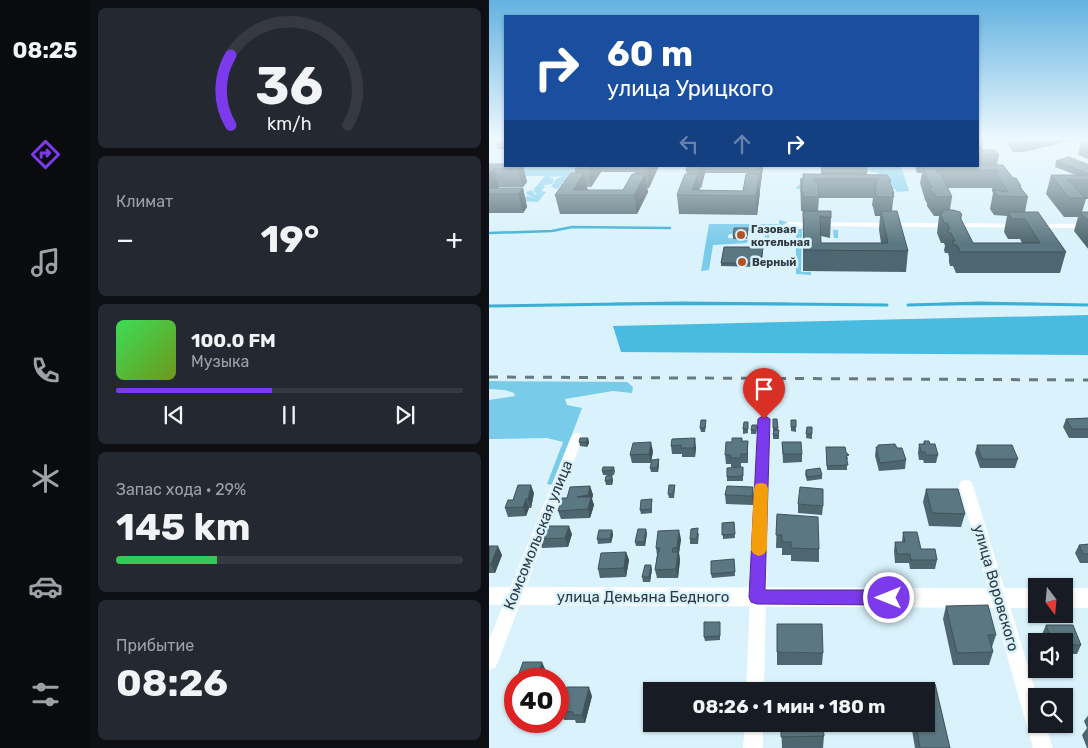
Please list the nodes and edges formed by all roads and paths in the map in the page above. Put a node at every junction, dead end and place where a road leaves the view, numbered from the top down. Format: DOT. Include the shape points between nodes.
graph roads {
  1 [pos="791,224"];
  2 [pos="1088,226"];
  3 [pos="764,419"];
  4 [pos="577,436"];
  5 [pos="966,485"];
  6 [pos="489,596"];
  7 [pos="513,596"];
  8 [pos="757,597"];
  9 [pos="998,598"];
  10 [pos="1028,598"];
  11 [pos="1073,598"];
  12 [pos="1088,598"];
  13 [pos="489,662"];
  14 [pos="755,682"];
  15 [pos="754,732"];
  16 [pos="753,748"];
  17 [pos="1043,748"];
  1 -- 2 [label="street"];
  3 -- 8 [label="street"];
  4 -- 7 [label="street, Комсомольская улица"];
  5 -- 9 [label="street, улица Воровского"];
  6 -- 7 [label="street, улица Демьяна Бедного"];
  7 -- 8 [label="street, улица Демьяна Бедного"];
  7 -- 13 [label="street, Комсомольская улица"];
  8 -- 9 [label="street, улица Демьяна Бедного"];
  8 -- 14 [label="street"];
  9 -- 10 [label="street, улица Демьяна Бедного"];
  9 -- 17 [label="street, улица Воровского"];
  11 -- 12 [label="street"];
  15 -- 16 [label="street"];
}
